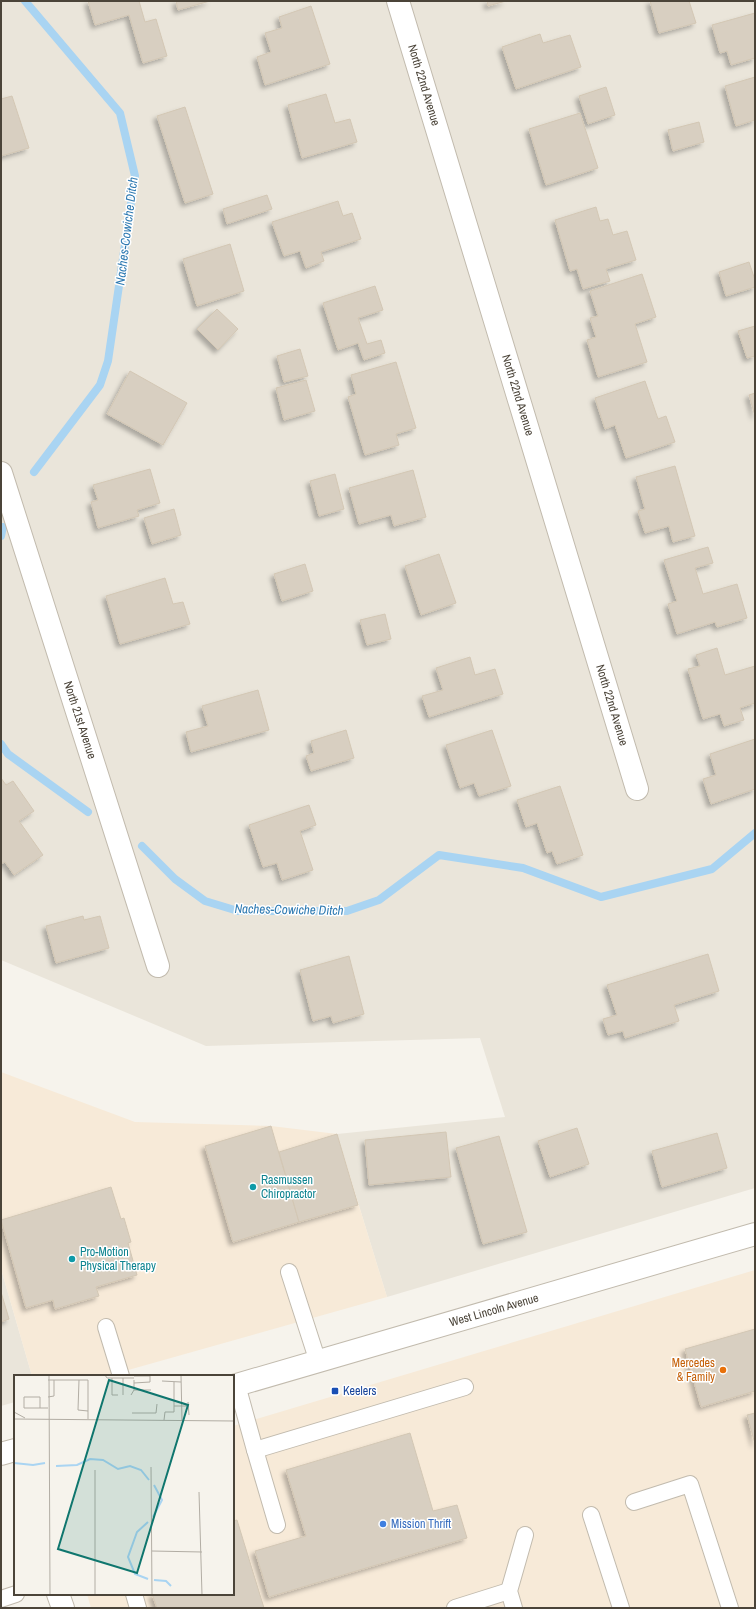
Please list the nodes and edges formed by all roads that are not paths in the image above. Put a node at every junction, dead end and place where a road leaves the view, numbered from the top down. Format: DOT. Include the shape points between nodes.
graph roads {
  1 [pos="398,1"];
  2 [pos="1,473"];
  3 [pos="637,789"];
  4 [pos="158,966"];
  5 [pos="755,1234"];
  6 [pos="289,1272"];
  7 [pos="106,1326"];
  8 [pos="318,1362"];
  9 [pos="121,1375"];
  10 [pos="235,1386"];
  11 [pos="465,1387"];
  12 [pos="255,1450"];
  13 [pos="634,1502"];
  14 [pos="591,1515"];
  15 [pos="277,1525"];
  16 [pos="525,1535"];
  17 [pos="508,1591"];
  18 [pos="14,1595"];
  19 [pos="58,1595"];
  20 [pos="134,1595"];
  21 [pos="1,1599"];
  22 [pos="63,1608"];
  23 [pos="138,1608"];
  24 [pos="455,1608"];
  25 [pos="514,1608"];
  26 [pos="621,1608"];
  27 [pos="730,1608"];
  1 -- 3 [label="street, North 22nd Avenue"];
  2 -- 4 [label="street, North 21st Avenue"];
  5 -- 8 [label="street, West Lincoln Avenue"];
  6 -- 8 [label="lane"];
  7 -- 9 [label="lane"];
  8 -- 10 [label="street, West Lincoln Avenue"];
  10 -- 12 [label="lane"];
  11 -- 12 [label="lane"];
  12 -- 15 [label="lane"];
  13 -- 27 [label="lane" via="690,1484"];
  14 -- 26 [label="lane"];
  16 -- 17 [label="lane"];
  17 -- 24 [label="lane"];
  17 -- 25 [label="lane"];
  18 -- 21 [label="lane"];
  19 -- 22 [label="street"];
  20 -- 23 [label="lane"];
}
